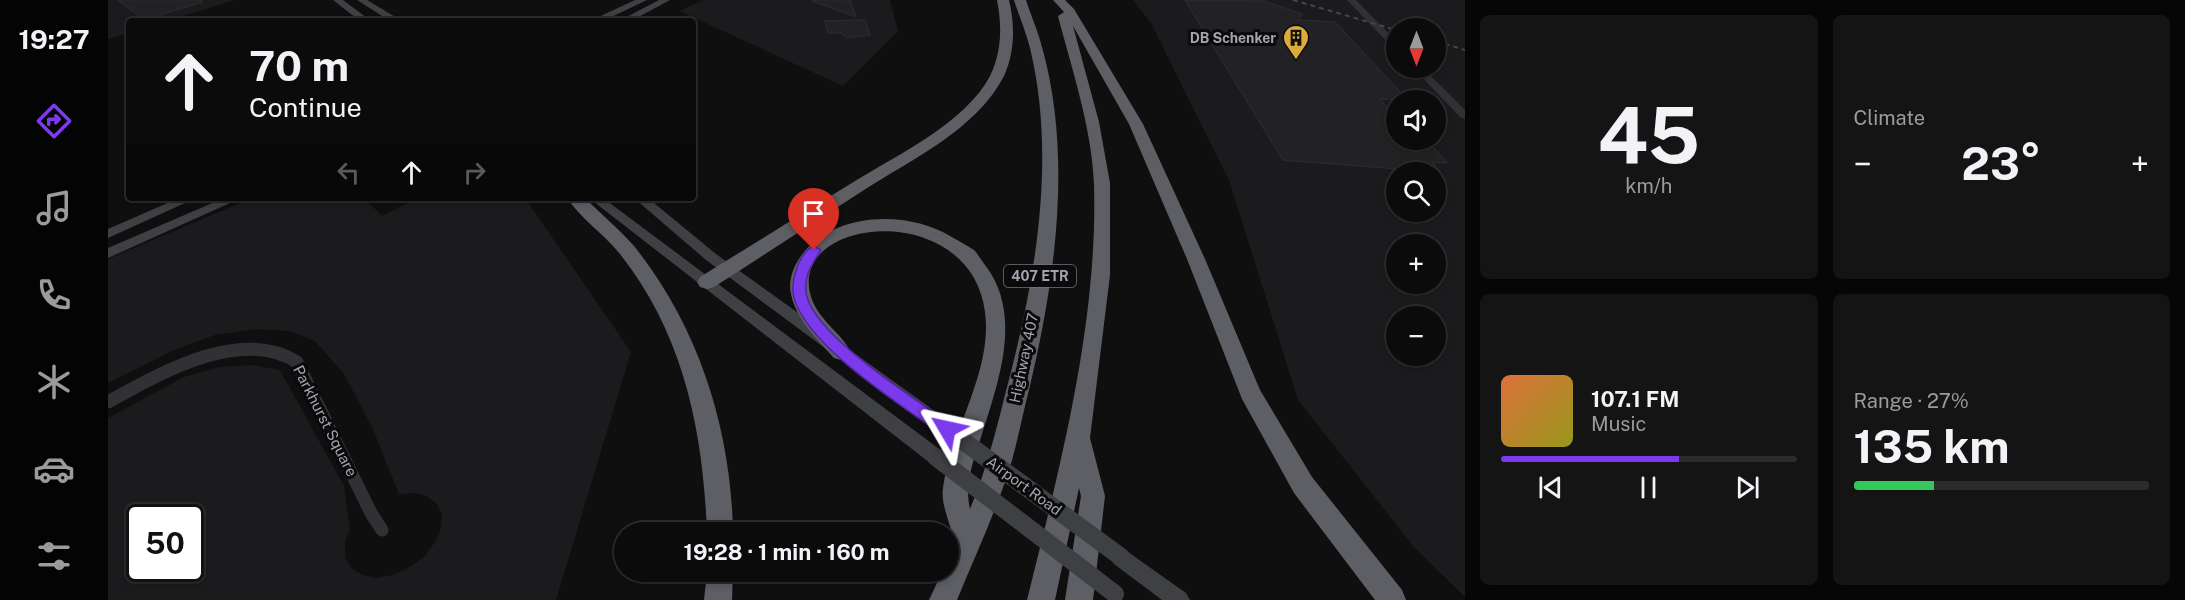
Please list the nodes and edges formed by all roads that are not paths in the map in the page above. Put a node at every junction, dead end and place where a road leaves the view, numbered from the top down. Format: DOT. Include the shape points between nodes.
graph roads {
  1 [pos="337,0"];
  2 [pos="361,0"];
  3 [pos="643,0"];
  4 [pos="666,0"];
  5 [pos="1003,0"];
  6 [pos="1020,0"];
  7 [pos="1059,0"];
  8 [pos="1351,0"];
  9 [pos="362,18"];
  10 [pos="392,18"];
  11 [pos="602,18"];
  12 [pos="630,18"];
  13 [pos="1386,36"];
  14 [pos="1428,78"];
  15 [pos="1465,116"];
  16 [pos="183,201"];
  17 [pos="228,201"];
  18 [pos="578,201"];
  19 [pos="599,201"];
  20 [pos="644,201"];
  21 [pos="108,234"];
  22 [pos="108,253"];
  23 [pos="728,269"];
  24 [pos="707,282"];
  25 [pos="841,352"];
  26 [pos="108,402"];
  27 [pos="1079,436"];
  28 [pos="720,522"];
  29 [pos="382,530"];
  30 [pos="966,545"];
  31 [pos="719,582"];
  32 [pos="1119,597"];
  33 [pos="718,600"];
  34 [pos="943,600"];
  35 [pos="1041,600"];
  36 [pos="1079,600"];
  37 [pos="1179,600"];
  38 [pos="1392,600"];
  1 -- 9 [label="main road"];
  2 -- 10 [label="main road"];
  3 -- 11 [label="main road"];
  4 -- 12 [label="main road"];
  5 -- 23 [label="highway" via="1007,26 1003,58 993,83 972,108 937,137"];
  6 -- 30 [label="highway, Highway 407 / 407 ETR" via="1031,26 1046,98 1050,146 1045,251 1021,378 993,481"];
  7 -- 27 [label="highway" via="1092,122 1102,183 1101,276"];
  7 -- 38 [label="highway" via="1092,47 1136,124 1250,393 1304,485"];
  8 -- 13 [label="street"];
  14 -- 15 [label="street"];
  16 -- 21 [label="main road"];
  17 -- 22 [label="main road"];
  18 -- 28 [label="highway" via="643,271 669,311 688,351 710,432 718,477"];
  19 -- 24 [label="main road, Airport Road"];
  20 -- 23 [label="main road, Airport Road"];
  23 -- 24 [label="highway"];
  23 -- 25 [label="main road, Airport Road"];
  24 -- 32 [label="main road, Airport Road, bridge"];
  25 -- 30 [label="highway" via="810,315 801,297 804,266 823,242 868,226 907,227 952,244 981,270 993,297 997,325 994,354 954,490"];
  25 -- 37 [label="main road, Airport Road, bridge"];
  26 -- 29 [label="street, Parkhurst Square" via="160,374 223,352 280,352 297,362"];
  27 -- 35 [label="highway"];
  27 -- 36 [label="highway" via="1093,496"];
  30 -- 34 [label="highway, Highway 407 / 407 ETR"];
  31 -- 33 [label="highway"];
}
